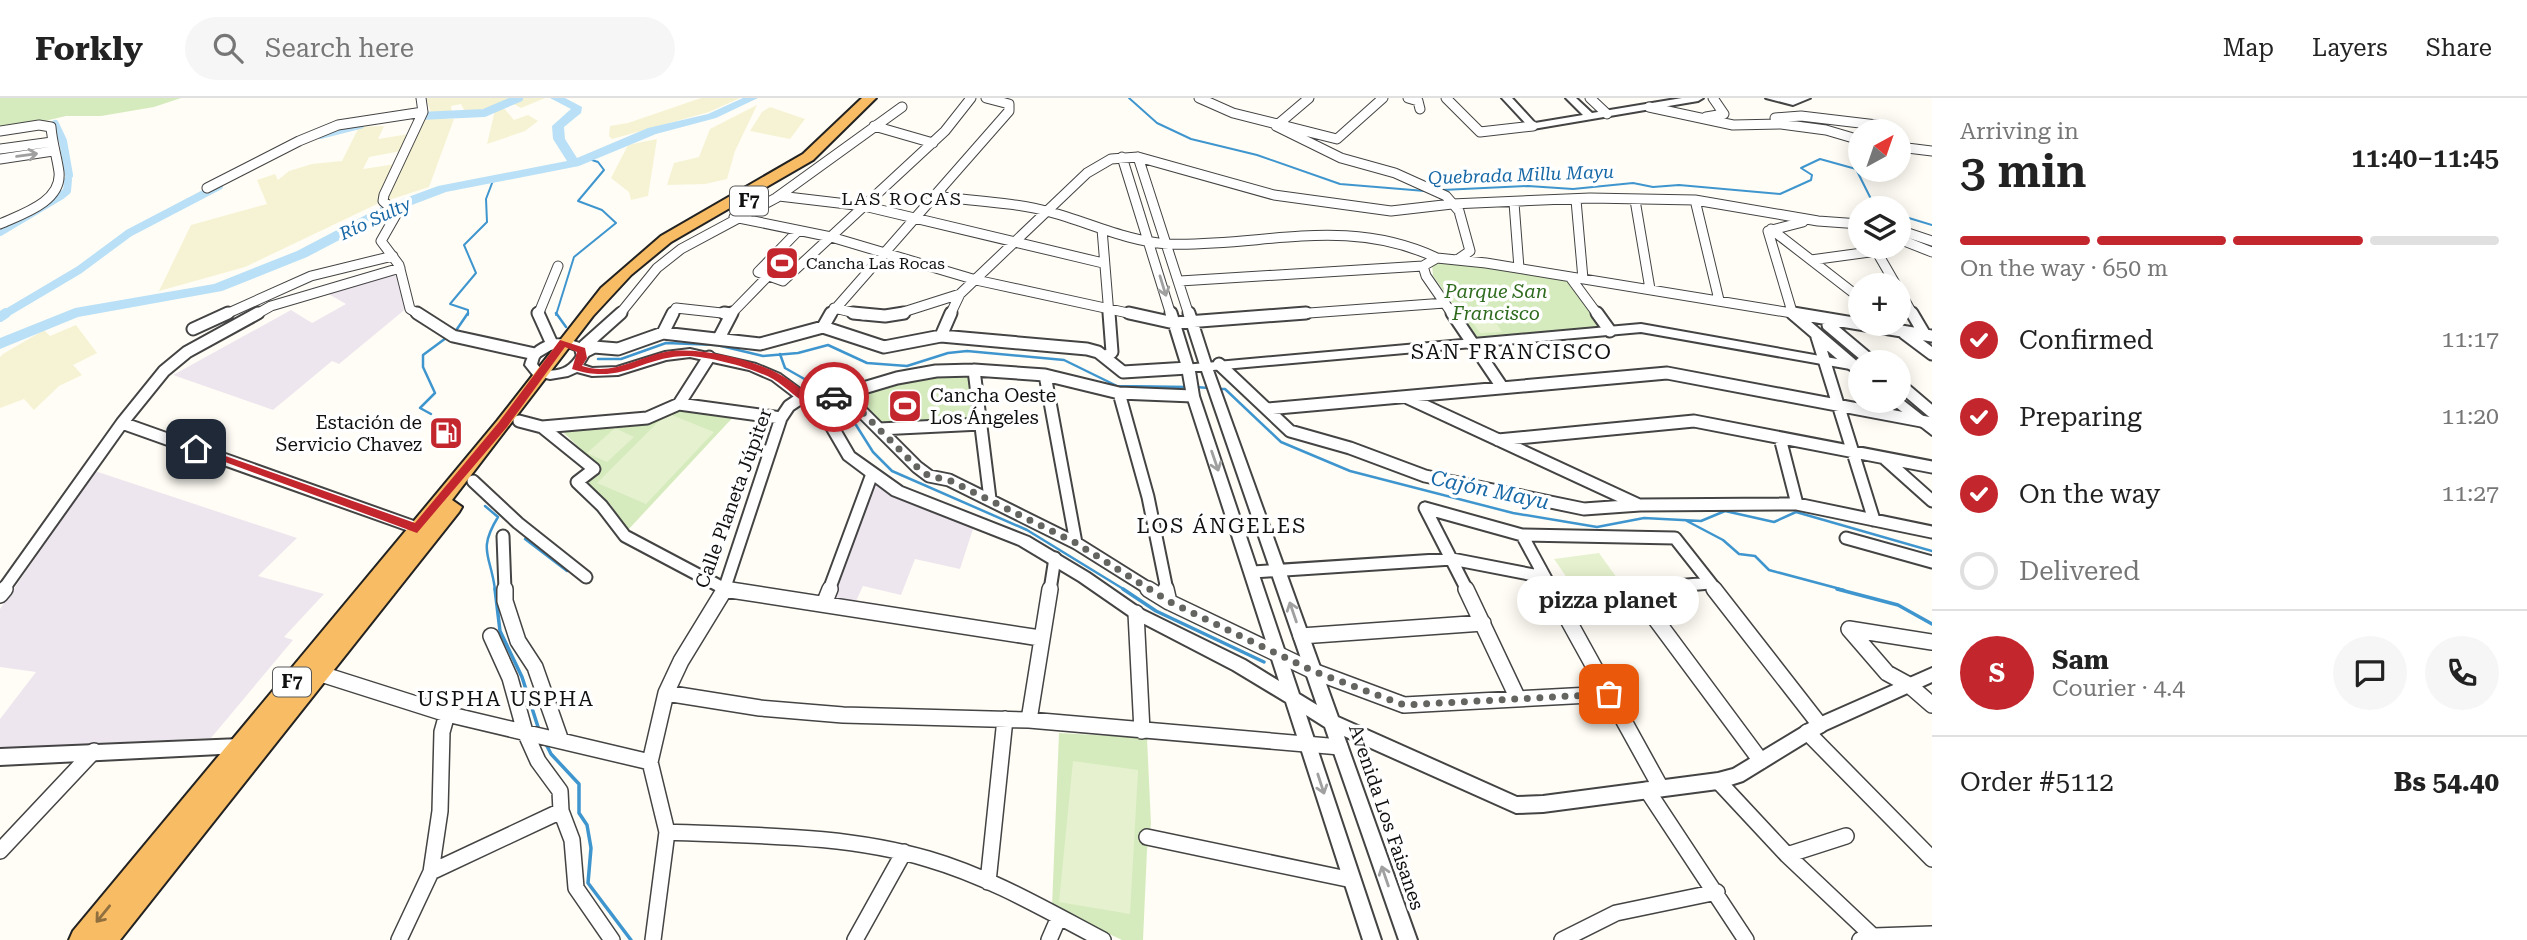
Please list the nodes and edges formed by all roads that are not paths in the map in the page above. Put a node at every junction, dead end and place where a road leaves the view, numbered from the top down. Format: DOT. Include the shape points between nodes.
graph roads {
  1 [pos="421,98"];
  2 [pos="870,98"];
  3 [pos="883,98"];
  4 [pos="971,98"];
  5 [pos="986,98"];
  6 [pos="1199,98"];
  7 [pos="1231,98"];
  8 [pos="1309,98"];
  9 [pos="1384,98"];
  10 [pos="1408,98"];
  11 [pos="1446,98"];
  12 [pos="1507,98"];
  13 [pos="1571,98"];
  14 [pos="1590,98"];
  15 [pos="1698,98"];
  16 [pos="1713,98"];
  17 [pos="1771,98"];
  18 [pos="1805,98"];
  19 [pos="1217,103"];
  20 [pos="1654,103"];
  21 [pos="902,107"];
  22 [pos="1420,109"];
  23 [pos="423,112"];
  24 [pos="1607,114"];
  25 [pos="1689,116"];
  26 [pos="1590,117"];
  27 [pos="1716,117"];
  28 [pos="1848,122"];
  29 [pos="1533,125"];
  30 [pos="874,126"];
  31 [pos="1276,126"];
  32 [pos="0,131"];
  33 [pos="1848,137"];
  34 [pos="933,143"];
  35 [pos="53,146"];
  36 [pos="1911,148"];
  37 [pos="0,149"];
  38 [pos="1932,151"];
  39 [pos="1122,157"];
  40 [pos="1138,157"];
  41 [pos="0,159"];
  42 [pos="207,188"];
  43 [pos="779,196"];
  44 [pos="934,196"];
  45 [pos="1576,200"];
  46 [pos="1635,200"];
  47 [pos="1695,200"];
  48 [pos="1514,203"];
  49 [pos="1452,204"];
  50 [pos="864,206"];
  51 [pos="392,207"];
  52 [pos="1048,211"];
  53 [pos="734,217"];
  54 [pos="913,218"];
  55 [pos="1818,221"];
  56 [pos="1848,223"];
  57 [pos="0,224"];
  58 [pos="1102,229"];
  59 [pos="1771,229"];
  60 [pos="798,231"];
  61 [pos="1911,234"];
  62 [pos="831,237"];
  63 [pos="1149,241"];
  64 [pos="1932,241"];
  65 [pos="1015,243"];
  66 [pos="1167,244"];
  67 [pos="1911,244"];
  68 [pos="884,252"];
  69 [pos="1932,252"];
  70 [pos="1848,254"];
  71 [pos="393,256"];
  72 [pos="1437,258"];
  73 [pos="1457,260"];
  74 [pos="1811,260"];
  75 [pos="1103,263"];
  76 [pos="558,266"];
  77 [pos="1423,266"];
  78 [pos="400,268"];
  79 [pos="1519,268"];
  80 [pos="768,276"];
  81 [pos="1570,277"];
  82 [pos="1583,279"];
  83 [pos="976,280"];
  84 [pos="1180,281"];
  85 [pos="1650,289"];
  86 [pos="1848,289"];
  87 [pos="960,294"];
  88 [pos="1719,300"];
  89 [pos="1445,303"];
  90 [pos="1110,307"];
  91 [pos="834,308"];
  92 [pos="1911,308"];
  93 [pos="731,314"];
  94 [pos="1793,315"];
  95 [pos="1192,322"];
  96 [pos="1174,323"];
  97 [pos="1848,323"];
  98 [pos="1828,324"];
  99 [pos="823,327"];
  100 [pos="193,329"];
  101 [pos="1610,331"];
  102 [pos="663,333"];
  103 [pos="1911,333"];
  104 [pos="942,335"];
  105 [pos="1817,336"];
  106 [pos="1909,336"];
  107 [pos="719,338"];
  108 [pos="1930,338"];
  109 [pos="1913,339"];
  110 [pos="1472,344"];
  111 [pos="570,347"];
  112 [pos="1858,350"];
  113 [pos="535,354"];
  114 [pos="1932,354"];
  115 [pos="709,357"];
  116 [pos="1106,357"];
  117 [pos="1825,361"];
  118 [pos="1848,362"];
  119 [pos="1212,365"];
  120 [pos="576,367"];
  121 [pos="1848,367"];
  122 [pos="1188,368"];
  123 [pos="974,370"];
  124 [pos="547,375"];
  125 [pos="1045,375"];
  126 [pos="1502,387"];
  127 [pos="1192,390"];
  128 [pos="1214,390"];
  129 [pos="1119,393"];
  130 [pos="844,394"];
  131 [pos="1911,394"];
  132 [pos="1406,397"];
  133 [pos="809,400"];
  134 [pos="679,404"];
  135 [pos="1838,405"];
  136 [pos="1267,409"];
  137 [pos="1911,411"];
  138 [pos="1932,412"];
  139 [pos="781,418"];
  140 [pos="519,421"];
  141 [pos="1926,421"];
  142 [pos="122,423"];
  143 [pos="981,424"];
  144 [pos="542,427"];
  145 [pos="879,429"];
  146 [pos="1932,430"];
  147 [pos="1780,438"];
  148 [pos="1498,440"];
  149 [pos="1852,452"];
  150 [pos="1883,458"];
  151 [pos="1932,467"];
  152 [pos="872,474"];
  153 [pos="473,481"];
  154 [pos="990,499"];
  155 [pos="1932,501"];
  156 [pos="1797,504"];
  157 [pos="1640,505"];
  158 [pos="1874,520"];
  159 [pos="417,528"];
  160 [pos="1932,532"];
  161 [pos="503,536"];
  162 [pos="1522,536"];
  163 [pos="1846,538"];
  164 [pos="1076,543"];
  165 [pos="1055,558"];
  166 [pos="1452,559"];
  167 [pos="1932,562"];
  168 [pos="1278,570"];
  169 [pos="1253,572"];
  170 [pos="586,577"];
  171 [pos="1544,577"];
  172 [pos="1710,583"];
  173 [pos="725,589"];
  174 [pos="1634,590"];
  175 [pos="0,595"];
  176 [pos="1556,597"];
  177 [pos="1170,602"];
  178 [pos="824,604"];
  179 [pos="1136,612"];
  180 [pos="1483,623"];
  181 [pos="491,636"];
  182 [pos="1301,636"];
  183 [pos="1040,638"];
  184 [pos="1932,642"];
  185 [pos="1278,652"];
  186 [pos="1313,671"];
  187 [pos="318,673"];
  188 [pos="1932,675"];
  189 [pos="1909,685"];
  190 [pos="666,693"];
  191 [pos="1609,694"];
  192 [pos="1292,696"];
  193 [pos="1518,699"];
  194 [pos="1932,705"];
  195 [pos="447,713"];
  196 [pos="1005,719"];
  197 [pos="1029,720"];
  198 [pos="1331,722"];
  199 [pos="1814,729"];
  200 [pos="1142,730"];
  201 [pos="526,732"];
  202 [pos="561,741"];
  203 [pos="1308,744"];
  204 [pos="240,746"];
  205 [pos="1340,747"];
  206 [pos="94,751"];
  207 [pos="0,757"];
  208 [pos="1761,761"];
  209 [pos="650,762"];
  210 [pos="1718,781"];
  211 [pos="1654,789"];
  212 [pos="561,811"];
  213 [pos="667,832"];
  214 [pos="1846,836"];
  215 [pos="1147,837"];
  216 [pos="0,851"];
  217 [pos="904,852"];
  218 [pos="1787,855"];
  219 [pos="1932,859"];
  220 [pos="431,872"];
  221 [pos="1352,880"];
  222 [pos="988,882"];
  223 [pos="1717,892"];
  224 [pos="1059,917"];
  225 [pos="1932,934"];
  226 [pos="1870,939"];
  227 [pos="82,940"];
  228 [pos="104,940"];
  229 [pos="400,940"];
  230 [pos="612,940"];
  231 [pos="653,940"];
  232 [pos="855,940"];
  233 [pos="1049,940"];
  234 [pos="1103,940"];
  235 [pos="1372,940"];
  236 [pos="1408,940"];
  237 [pos="1562,940"];
  238 [pos="1746,940"];
  1 -- 23 [label="street"];
  2 -- 111 [label="highway, F7" via="808,157 646,254 617,281"];
  3 -- 111 [label="highway, F7" via="809,166 654,260"];
  4 -- 34 [label="street"];
  5 -- 44 [label="street" via="1009,104 1009,111"];
  6 -- 19 [label="street"];
  7 -- 19 [label="street"];
  8 -- 31 [label="street"];
  9 -- 31 [label="street" via="1337,139"];
  10 -- 22 [label="street" via="1418,101"];
  11 -- 29 [label="street" via="1480,132"];
  12 -- 29 [label="street"];
  13 -- 26 [label="street"];
  14 -- 24 [label="street"];
  15 -- 20 [label="street"];
  16 -- 27 [label="street" via="1724,112"];
  17 -- 18 [label="street" via="1793,102"];
  19 -- 31 [label="street"];
  20 -- 24 [label="street"];
  20 -- 25 [label="street"];
  21 -- 30 [label="street"];
  23 -- 42 [label="street" via="338,125"];
  23 -- 51 [label="street" via="384,195 383,201"];
  24 -- 26 [label="street"];
  25 -- 27 [label="street"];
  25 -- 33 [label="street" via="1733,125 1814,128"];
  26 -- 29 [label="street"];
  27 -- 28 [label="street" via="1742,122 1801,116"];
  30 -- 34 [label="street"];
  30 -- 43 [label="street"];
  31 -- 49 [label="street" via="1354,163 1433,188"];
  32 -- 35 [label="street" via="47,125"];
  34 -- 50 [label="street"];
  35 -- 37 [label="street"];
  41 -- 35 [label="street, one-way"];
  35 -- 57 [label="street" via="60,173 58,188"];
  36 -- 38 [label="street"];
  39 -- 40 [label="street"];
  39 -- 52 [label="street" via="1087,173"];
  39 -- 63 [label="street"];
  40 -- 49 [label="street" via="1274,195 1391,211"];
  40 -- 66 [label="street"];
  43 -- 50 [label="street"];
  43 -- 53 [label="street"];
  44 -- 52 [label="street"];
  44 -- 54 [label="street"];
  45 -- 46 [label="street"];
  45 -- 48 [label="street"];
  45 -- 82 [label="street"];
  46 -- 47 [label="street"];
  46 -- 85 [label="street"];
  47 -- 55 [label="street"];
  47 -- 88 [label="street"];
  48 -- 49 [label="street"];
  48 -- 79 [label="street"];
  49 -- 73 [label="street" via="1459,211 1470,251"];
  50 -- 54 [label="street"];
  50 -- 62 [label="street"];
  51 -- 71 [label="street" via="396,218 381,242"];
  52 -- 58 [label="street"];
  52 -- 65 [label="street"];
  53 -- 60 [label="street"];
  53 -- 111 [label="street" via="670,257 601,336"];
  54 -- 65 [label="street"];
  54 -- 68 [label="street"];
  55 -- 56 [label="street"];
  55 -- 59 [label="street"];
  58 -- 63 [label="street"];
  58 -- 75 [label="street"];
  59 -- 74 [label="street"];
  59 -- 94 [label="street" via="1768,235"];
  60 -- 62 [label="street"];
  60 -- 80 [label="street" via="757,270"];
  61 -- 64 [label="street"];
  62 -- 68 [label="street"];
  62 -- 80 [label="street" via="783,281"];
  63 -- 66 [label="street"];
  63 -- 96 [label="street, one-way"];
  65 -- 75 [label="street"];
  65 -- 83 [label="street"];
  66 -- 72 [label="street" via="1341,233"];
  66 -- 84 [label="street"];
  67 -- 69 [label="street"];
  68 -- 83 [label="street"];
  68 -- 91 [label="street"];
  70 -- 74 [label="street"];
  71 -- 78 [label="street"];
  71 -- 100 [label="street" via="311,276"];
  72 -- 73 [label="street"];
  72 -- 77 [label="street"];
  73 -- 79 [label="street"];
  74 -- 86 [label="street"];
  75 -- 90 [label="street"];
  76 -- 111 [label="street" via="538,314"];
  77 -- 84 [label="street"];
  77 -- 89 [label="street"];
  78 -- 113 [label="street" via="410,309 448,334"];
  78 -- 142 [label="street" via="307,293 240,320 164,371"];
  79 -- 81 [label="street"];
  80 -- 93 [label="street"];
  81 -- 82 [label="street"];
  81 -- 101 [label="street"];
  82 -- 85 [label="street"];
  83 -- 87 [label="street"];
  83 -- 90 [label="street"];
  84 -- 95 [label="street"];
  85 -- 88 [label="street"];
  87 -- 91 [label="street" via="887,319"];
  87 -- 104 [label="street"];
  88 -- 94 [label="street"];
  89 -- 95 [label="street"];
  89 -- 110 [label="street"];
  90 -- 96 [label="street"];
  90 -- 116 [label="street" via="1112,352"];
  91 -- 99 [label="street"];
  92 -- 108 [label="street"];
  93 -- 102 [label="street" via="676,308"];
  93 -- 107 [label="street"];
  94 -- 97 [label="street"];
  94 -- 98 [label="street"];
  94 -- 105 [label="street"];
  95 -- 96 [label="street"];
  95 -- 119 [label="street"];
  96 -- 122 [label="street"];
  98 -- 109 [label="street"];
  98 -- 112 [label="street"];
  99 -- 104 [label="street" via="884,347"];
  99 -- 107 [label="street" via="770,343"];
  101 -- 110 [label="street"];
  101 -- 117 [label="street" via="1652,329"];
  102 -- 107 [label="street"];
  102 -- 111 [label="street" via="618,349"];
  103 -- 108 [label="street"];
  104 -- 116 [label="street" via="1087,349"];
  105 -- 117 [label="street"];
  105 -- 118 [label="street"];
  106 -- 109 [label="street"];
  108 -- 109 [label="street"];
  109 -- 114 [label="street"];
  110 -- 119 [label="street"];
  110 -- 126 [label="street"];
  111 -- 113 [label="street"];
  111 -- 120 [label="street"];
  111 -- 124 [label="highway, F7"];
  113 -- 124 [label="street" via="531,365"];
  115 -- 120 [label="street" via="677,353 603,373"];
  115 -- 133 [label="street" via="764,372"];
  115 -- 134 [label="street"];
  116 -- 122 [label="street" via="1123,372"];
  117 -- 121 [label="street"];
  117 -- 135 [label="street"];
  119 -- 122 [label="street"];
  119 -- 128 [label="street, Avenida Los Faisanes"];
  119 -- 136 [label="street"];
  120 -- 124 [label="street"];
  122 -- 127 [label="street"];
  123 -- 125 [label="street"];
  123 -- 130 [label="street" via="910,376"];
  123 -- 143 [label="street"];
  124 -- 140 [label="highway, F7"];
  124 -- 159 [label="highway, F7"];
  125 -- 129 [label="street"];
  125 -- 164 [label="street"];
  126 -- 132 [label="street"];
  126 -- 135 [label="street" via="1667,373"];
  127 -- 128 [label="street"];
  127 -- 129 [label="street"];
  127 -- 169 [label="street, one-way"];
  128 -- 168 [label="street, Avenida Los Faisanes"];
  129 -- 177 [label="street" via="1149,497"];
  130 -- 133 [label="street"];
  130 -- 145 [label="street"];
  131 -- 138 [label="street"];
  132 -- 136 [label="street"];
  132 -- 148 [label="street"];
  133 -- 139 [label="street, Calle Planeta Júpiter" via="789,407"];
  133 -- 152 [label="street" via="824,413 849,456"];
  134 -- 139 [label="street"];
  134 -- 144 [label="street" via="647,418"];
  135 -- 141 [label="street"];
  135 -- 149 [label="street"];
  136 -- 157 [label="street" via="1290,431 1425,475 1584,509"];
  137 -- 141 [label="street"];
  139 -- 173 [label="street, Calle Planeta Júpiter"];
  140 -- 144 [label="street"];
  140 -- 153 [label="highway, F7"];
  141 -- 146 [label="street"];
  142 -- 159 [label="street"];
  142 -- 175 [label="street"];
  143 -- 145 [label="street"];
  143 -- 154 [label="street"];
  144 -- 173 [label="street" via="594,469 577,482 625,536"];
  145 -- 154 [label="street" via="929,476"];
  147 -- 148 [label="street" via="1694,421"];
  147 -- 149 [label="street"];
  147 -- 156 [label="street"];
  148 -- 157 [label="street"];
  149 -- 150 [label="street"];
  149 -- 158 [label="street"];
  150 -- 151 [label="street"];
  150 -- 155 [label="street"];
  152 -- 165 [label="street" via="897,491 1024,541"];
  152 -- 178 [label="street"];
  153 -- 170 [label="street"];
  153 -- 187 [label="highway, F7"];
  154 -- 164 [label="street"];
  156 -- 157 [label="street"];
  156 -- 158 [label="street"];
  158 -- 160 [label="street"];
  159 -- 204 [label="highway, F7"];
  161 -- 202 [label="street" via="505,601"];
  162 -- 166 [label="street" via="1425,508"];
  162 -- 171 [label="street"];
  162 -- 172 [label="street" via="1675,538"];
  163 -- 167 [label="street"];
  164 -- 177 [label="street"];
  165 -- 179 [label="street"];
  165 -- 183 [label="street"];
  166 -- 168 [label="street"];
  166 -- 171 [label="street"];
  166 -- 180 [label="street"];
  168 -- 169 [label="street"];
  182 -- 168 [label="street, Avenida Los Faisanes, one-way"];
  169 -- 185 [label="street"];
  171 -- 176 [label="street"];
  172 -- 174 [label="street"];
  172 -- 199 [label="street"];
  173 -- 178 [label="street"];
  173 -- 190 [label="street, Calle Planeta Júpiter"];
  174 -- 176 [label="street"];
  174 -- 208 [label="street"];
  176 -- 191 [label="street"];
  177 -- 185 [label="street"];
  178 -- 183 [label="street"];
  179 -- 192 [label="street"];
  179 -- 200 [label="street"];
  180 -- 182 [label="street"];
  180 -- 193 [label="street"];
  181 -- 201 [label="street"];
  182 -- 186 [label="street, Avenida Los Faisanes"];
  183 -- 197 [label="street"];
  184 -- 189 [label="street" via="1849,629 1887,673"];
  185 -- 186 [label="street"];
  185 -- 192 [label="street"];
  186 -- 193 [label="street" via="1404,705"];
  186 -- 198 [label="street, Avenida Los Faisanes"];
  187 -- 195 [label="street"];
  187 -- 228 [label="highway, F7"];
  188 -- 189 [label="street"];
  189 -- 194 [label="street"];
  189 -- 199 [label="street"];
  190 -- 196 [label="street" via="843,715"];
  190 -- 209 [label="street, Calle Planeta Júpiter"];
  191 -- 193 [label="street"];
  191 -- 211 [label="street"];
  192 -- 198 [label="street"];
  192 -- 203 [label="street"];
  195 -- 201 [label="street"];
  195 -- 220 [label="street"];
  196 -- 197 [label="street"];
  196 -- 222 [label="street"];
  197 -- 200 [label="street"];
  198 -- 205 [label="street, Avenida Los Faisanes"];
  198 -- 211 [label="street" via="1516,805"];
  199 -- 208 [label="street"];
  199 -- 219 [label="street"];
  200 -- 203 [label="street"];
  201 -- 202 [label="street"];
  201 -- 212 [label="street" via="538,761 560,791"];
  202 -- 209 [label="street"];
  203 -- 205 [label="street"];
  203 -- 221 [label="street, one-way"];
  204 -- 206 [label="street"];
  204 -- 227 [label="highway, F7, one-way"];
  236 -- 205 [label="street, Avenida Los Faisanes, one-way"];
  206 -- 207 [label="street"];
  206 -- 216 [label="street"];
  208 -- 210 [label="street"];
  209 -- 213 [label="street, Calle Planeta Júpiter"];
  210 -- 211 [label="street"];
  210 -- 218 [label="street"];
  211 -- 223 [label="street"];
  212 -- 220 [label="street"];
  212 -- 230 [label="street" via="572,840 576,888"];
  213 -- 217 [label="street" via="866,845"];
  213 -- 231 [label="street, Calle Planeta Júpiter"];
  214 -- 218 [label="street"];
  215 -- 221 [label="street"];
  217 -- 222 [label="street"];
  217 -- 232 [label="street"];
  218 -- 226 [label="street"];
  220 -- 229 [label="street"];
  221 -- 235 [label="street"];
  222 -- 224 [label="street"];
  223 -- 237 [label="street" via="1614,913 1587,922"];
  223 -- 238 [label="street"];
  224 -- 233 [label="street"];
  224 -- 234 [label="street"];
  225 -- 226 [label="street"];
}
